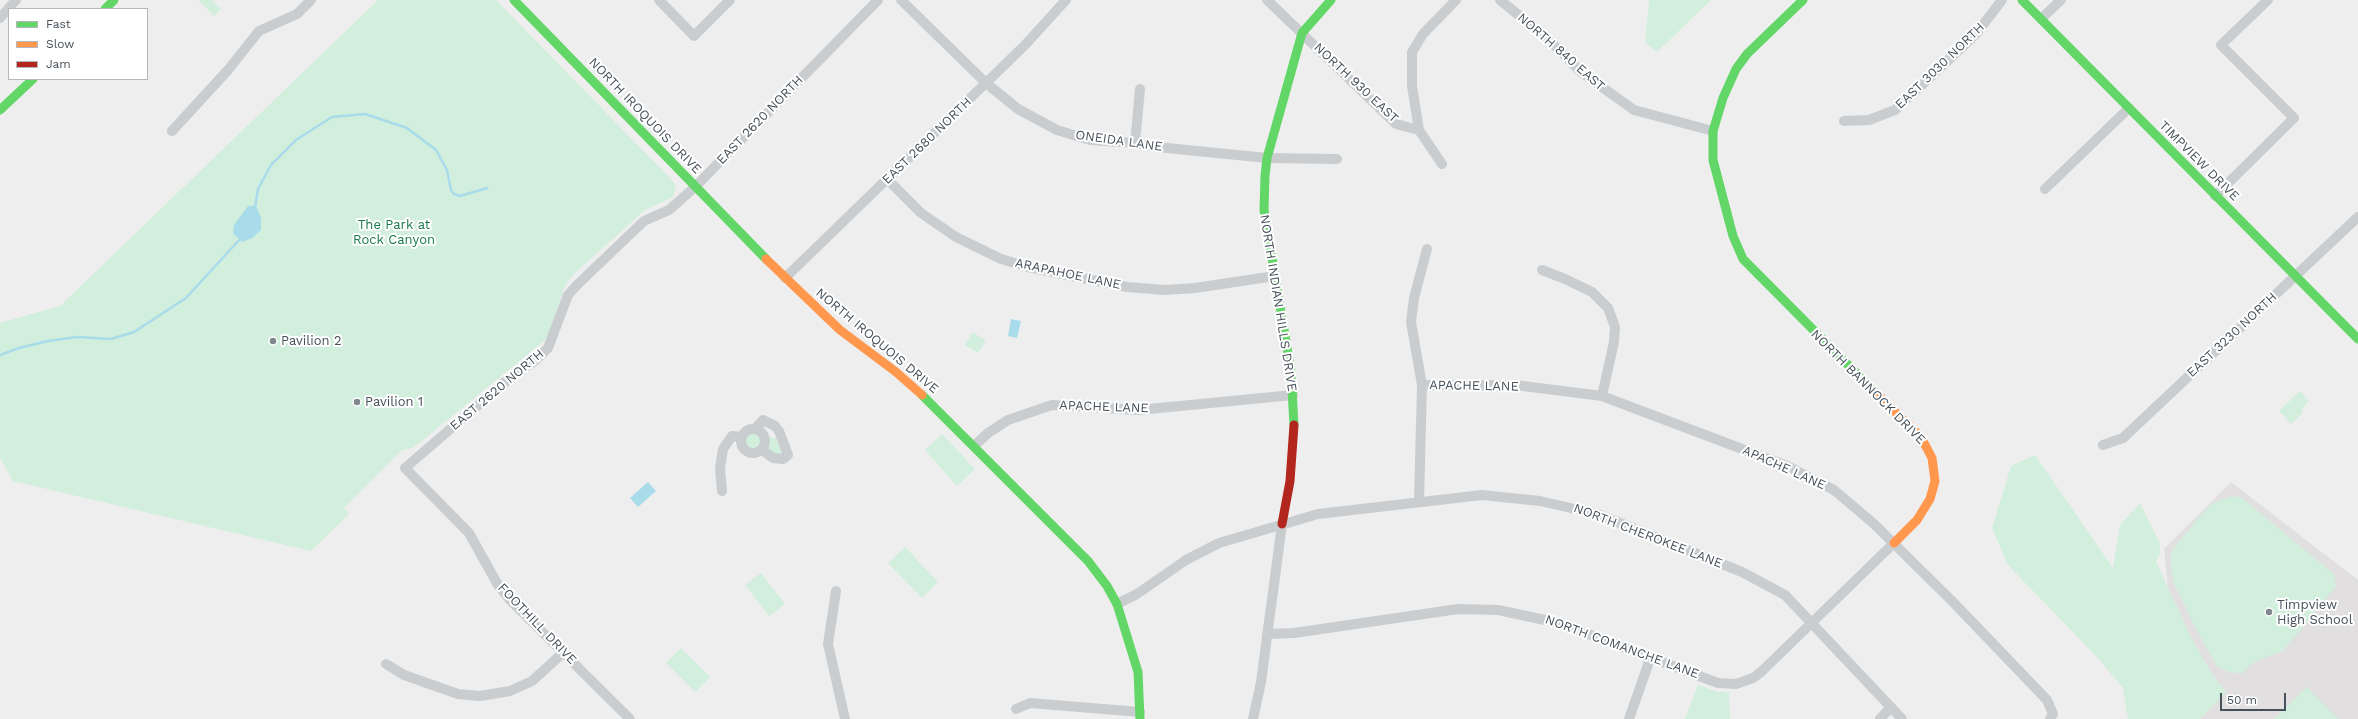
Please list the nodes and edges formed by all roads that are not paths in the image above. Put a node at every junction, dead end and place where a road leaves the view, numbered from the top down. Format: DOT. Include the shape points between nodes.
graph roads {
  1 [pos="16,0"];
  2 [pos="114,0"];
  3 [pos="311,0"];
  4 [pos="514,0"];
  5 [pos="659,0"];
  6 [pos="730,0"];
  7 [pos="878,0"];
  8 [pos="901,0"];
  9 [pos="1066,0"];
  10 [pos="1267,0"];
  11 [pos="1331,0"];
  12 [pos="1456,0"];
  13 [pos="1500,0"];
  14 [pos="1803,0"];
  15 [pos="2002,0"];
  16 [pos="2022,0"];
  17 [pos="2061,0"];
  18 [pos="2268,0"];
  19 [pos="9,8"];
  20 [pos="106,8"];
  21 [pos="8,9"];
  22 [pos="0,18"];
  23 [pos="2041,19"];
  24 [pos="1302,33"];
  25 [pos="32,80"];
  26 [pos="986,83"];
  27 [pos="1140,89"];
  28 [pos="2129,108"];
  29 [pos="0,110"];
  30 [pos="1844,121"];
  31 [pos="1419,130"];
  32 [pos="172,131"];
  33 [pos="1713,131"];
  34 [pos="1135,143"];
  35 [pos="1267,158"];
  36 [pos="1337,159"];
  37 [pos="1442,164"];
  38 [pos="887,179"];
  39 [pos="695,187"];
  40 [pos="2045,189"];
  41 [pos="2215,196"];
  42 [pos="2358,218"];
  43 [pos="1427,249"];
  44 [pos="1542,270"];
  45 [pos="1275,276"];
  46 [pos="2295,276"];
  47 [pos="785,278"];
  48 [pos="2358,339"];
  49 [pos="1422,385"];
  50 [pos="1293,395"];
  51 [pos="1602,396"];
  52 [pos="756,428"];
  53 [pos="742,437"];
  54 [pos="2103,445"];
  55 [pos="974,446"];
  56 [pos="762,450"];
  57 [pos="405,468"];
  58 [pos="722,491"];
  59 [pos="1419,502"];
  60 [pos="1282,524"];
  61 [pos="1894,543"];
  62 [pos="836,591"];
  63 [pos="1117,604"];
  64 [pos="1810,623"];
  65 [pos="1267,634"];
  66 [pos="564,652"];
  67 [pos="1650,659"];
  68 [pos="386,664"];
  69 [pos="1891,707"];
  70 [pos="1016,709"];
  71 [pos="1140,715"];
  72 [pos="630,719"];
  73 [pos="845,719"];
  74 [pos="1253,719"];
  75 [pos="1629,719"];
  76 [pos="1880,719"];
  77 [pos="1902,719"];
  78 [pos="2050,719"];
  1 -- 19 [label="street"];
  2 -- 20 [label="street"];
  3 -- 32 [label="street" via="298,14 259,31 228,70"];
  4 -- 39 [label="street, NORTH IROQUOIS DRIVE"];
  5 -- 6 [label="street" via="694,36"];
  7 -- 39 [label="street, EAST 2620 NORTH"];
  8 -- 26 [label="street, ONEIDA LANE"];
  9 -- 26 [label="street, EAST 2680 NORTH"];
  10 -- 24 [label="street, NORTH 930 EAST"];
  11 -- 24 [label="street"];
  12 -- 31 [label="street" via="1422,34 1412,52 1412,86"];
  13 -- 33 [label="street, NORTH 840 EAST" via="1547,38 1581,72 1634,110"];
  14 -- 33 [label="street, NORTH BANNOCK DRIVE" via="1746,54 1723,98"];
  15 -- 30 [label="street, EAST 3030 NORTH" via="1976,34 1895,110 1869,120"];
  16 -- 23 [label="street, TIMPVIEW DRIVE"];
  17 -- 23 [label="street"];
  18 -- 41 [label="street" via="2221,45 2294,118"];
  21 -- 22 [label="street"];
  23 -- 28 [label="street, TIMPVIEW DRIVE"];
  24 -- 31 [label="street, NORTH 930 EAST" via="1396,124"];
  24 -- 35 [label="street, NORTH INDIAN HILLS DRIVE"];
  25 -- 29 [label="street"];
  26 -- 34 [label="street, ONEIDA LANE" via="1018,109 1057,130 1090,140"];
  26 -- 38 [label="street, EAST 2680 NORTH"];
  27 -- 34 [label="street"];
  28 -- 40 [label="street"];
  28 -- 41 [label="street, TIMPVIEW DRIVE"];
  31 -- 37 [label="street"];
  33 -- 61 [label="street, NORTH BANNOCK DRIVE" via="1713,160 1733,236 1744,259 1812,331 1921,437 1932,458 1935,481 1930,499 1917,520"];
  34 -- 35 [label="street, ONEIDA LANE" via="1157,148"];
  35 -- 36 [label="street, ONEIDA LANE"];
  35 -- 45 [label="street, NORTH INDIAN HILLS DRIVE" via="1264,210"];
  38 -- 45 [label="street, ARAPAHOE LANE" via="921,213 956,237 1001,259 1028,268 1127,287 1165,290"];
  38 -- 47 [label="street, EAST 2680 NORTH"];
  39 -- 47 [label="street, NORTH IROQUOIS DRIVE"];
  39 -- 57 [label="street, EAST 2620 NORTH" via="669,210 644,221 577,285 568,295 548,348 536,360 511,377"];
  41 -- 46 [label="street, TIMPVIEW DRIVE"];
  42 -- 46 [label="street, EAST 3230 NORTH"];
  43 -- 49 [label="street" via="1414,298 1411,322"];
  44 -- 51 [label="street" via="1566,278 1592,292 1604,302 1611,313 1615,327 1614,342"];
  45 -- 50 [label="street, NORTH INDIAN HILLS DRIVE"];
  46 -- 48 [label="street, TIMPVIEW DRIVE"];
  46 -- 54 [label="street, EAST 3230 NORTH" via="2122,438"];
  47 -- 55 [label="street, NORTH IROQUOIS DRIVE" via="840,330 921,394"];
  49 -- 51 [label="street, APACHE LANE" via="1515,385"];
  49 -- 59 [label="street"];
  50 -- 55 [label="street, APACHE LANE" via="1139,410 1052,405 1008,420 988,432"];
  50 -- 60 [label="street, NORTH INDIAN HILLS DRIVE" via="1294,425 1290,481"];
  51 -- 61 [label="street, APACHE LANE" via="1786,466 1834,490"];
  52 -- 53 [label="street" via="748,429"];
  52 -- 56 [label="street" via="765,441"];
  52 -- 56 [label="street" via="763,420 775,426 779,430 788,455 783,459 773,458"];
  53 -- 56 [label="street" via="744,450"];
  53 -- 58 [label="street" via="732,436 723,449 720,468"];
  55 -- 63 [label="street, NORTH IROQUOIS DRIVE" via="1088,562"];
  57 -- 66 [label="street, FOOTHILL DRIVE" via="469,532 498,585 510,600"];
  59 -- 60 [label="street, NORTH CHEROKEE LANE" via="1318,514"];
  59 -- 64 [label="street, NORTH CHEROKEE LANE" via="1482,496 1511,497 1552,503 1597,514 1765,583 1785,595"];
  60 -- 63 [label="street, NORTH CHEROKEE LANE" via="1219,543 1186,560 1137,594"];
  60 -- 65 [label="street, NORTH INDIAN HILLS DRIVE"];
  61 -- 64 [label="street, NORTH BANNOCK DRIVE"];
  61 -- 78 [label="street, APACHE LANE" via="2047,700 2053,714"];
  62 -- 73 [label="street" via="828,644"];
  63 -- 71 [label="street, NORTH IROQUOIS DRIVE" via="1138,672"];
  64 -- 67 [label="street, NORTH COMANCHE LANE" via="1761,672 1736,684 1718,683"];
  64 -- 69 [label="street, NORTH CHEROKEE LANE"];
  65 -- 67 [label="street, NORTH COMANCHE LANE" via="1294,633 1458,609 1498,610 1559,622"];
  65 -- 74 [label="street, NORTH INDIAN HILLS DRIVE"];
  66 -- 68 [label="street" via="532,681 510,691 480,696 458,694 404,675"];
  66 -- 72 [label="street, FOOTHILL DRIVE"];
  67 -- 75 [label="street"];
  69 -- 76 [label="street"];
  69 -- 77 [label="street, NORTH CHEROKEE LANE"];
  70 -- 71 [label="street" via="1030,703"];
}
